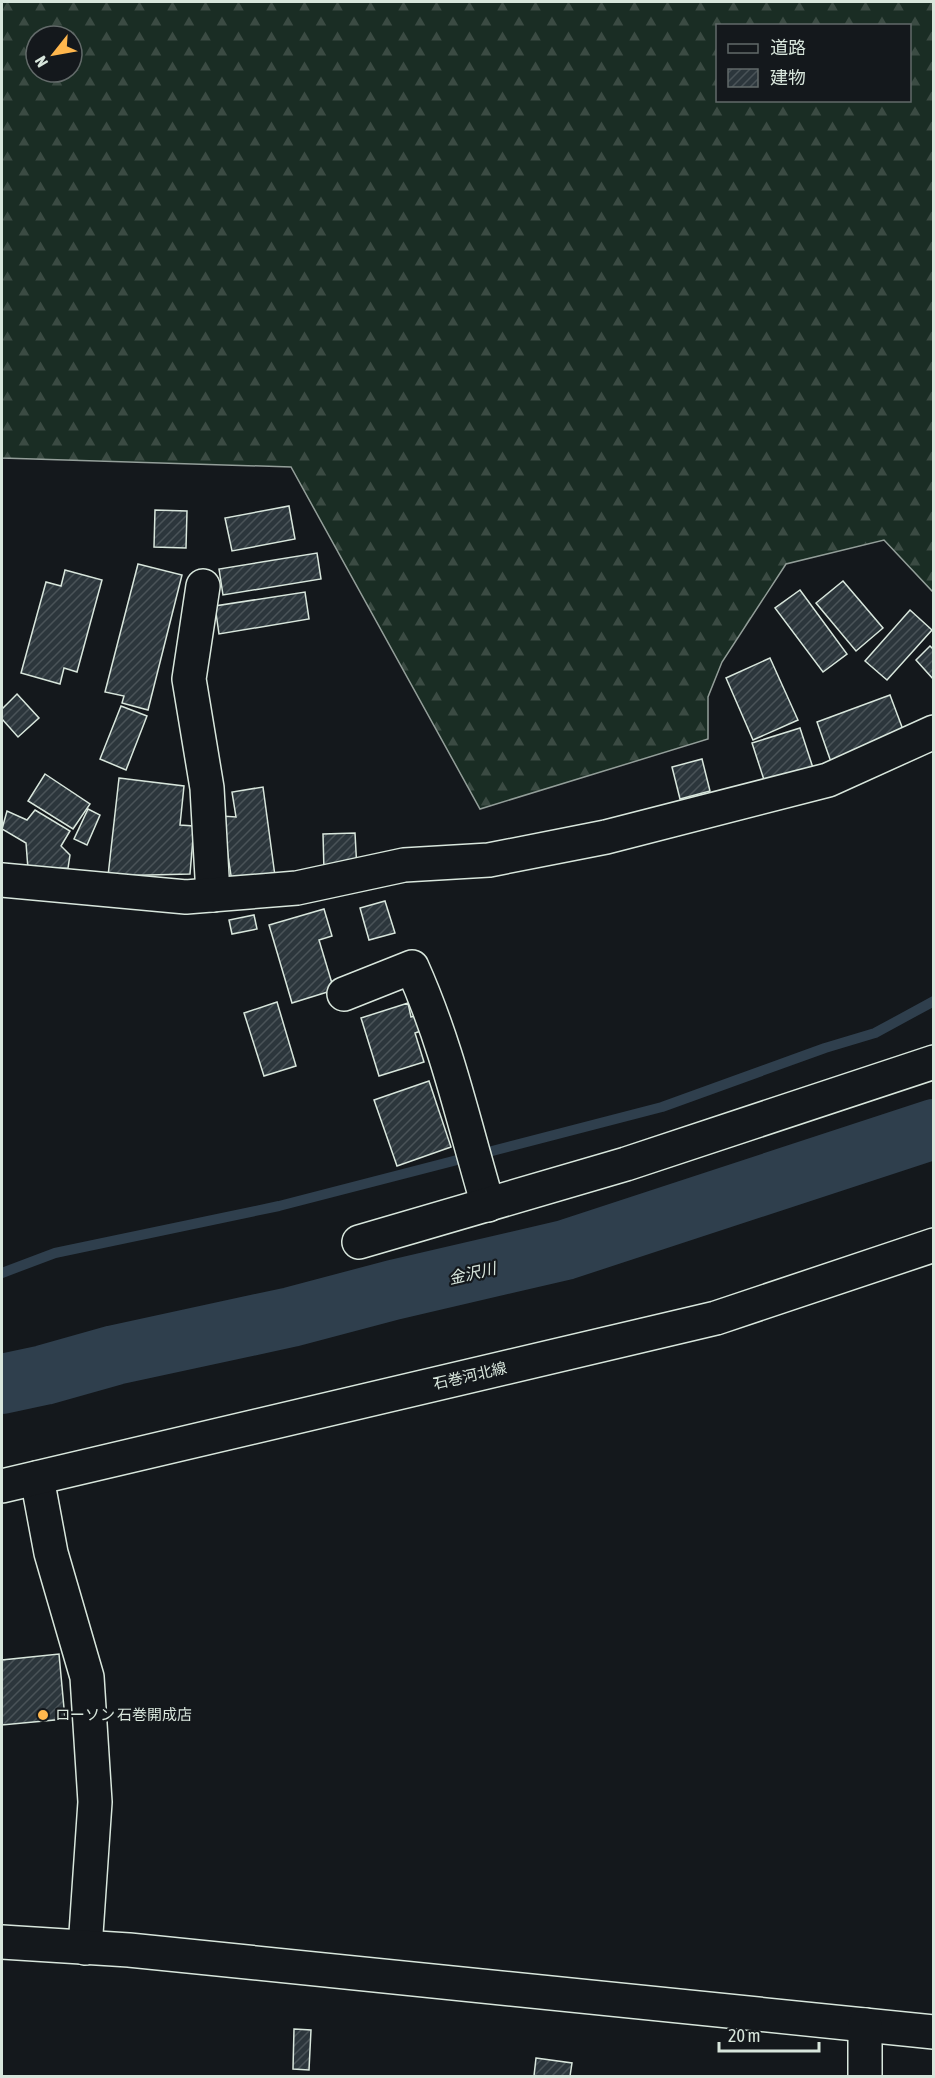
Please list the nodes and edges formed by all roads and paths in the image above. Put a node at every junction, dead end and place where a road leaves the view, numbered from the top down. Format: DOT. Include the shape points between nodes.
graph roads {
  1 [pos="203,586"];
  2 [pos="933,732"];
  3 [pos="2,880"];
  4 [pos="213,895"];
  5 [pos="344,994"];
  6 [pos="933,1062"];
  7 [pos="485,1197"];
  8 [pos="358,1242"];
  9 [pos="933,1245"];
  10 [pos="36,1478"];
  11 [pos="2,1486"];
  12 [pos="2,1942"];
  13 [pos="85,1947"];
  14 [pos="865,2025"];
  15 [pos="933,2032"];
  16 [pos="865,2076"];
  1 -- 4 [label="street" via="189,679 207,788"];
  2 -- 4 [label="street" via="828,780 606,837 489,860 404,865 297,888"];
  3 -- 4 [label="street" via="186,897"];
  5 -- 7 [label="street" via="412,967 430,1009"];
  6 -- 7 [label="street" via="626,1164"];
  7 -- 8 [label="street"];
  9 -- 10 [label="street, 石巻河北線" via="716,1318"];
  10 -- 11 [label="street, 石巻河北線"];
  10 -- 13 [label="street" via="51,1554 87,1677 95,1802"];
  12 -- 13 [label="street"];
  13 -- 14 [label="street"];
  14 -- 15 [label="street"];
  14 -- 16 [label="street"];
}
